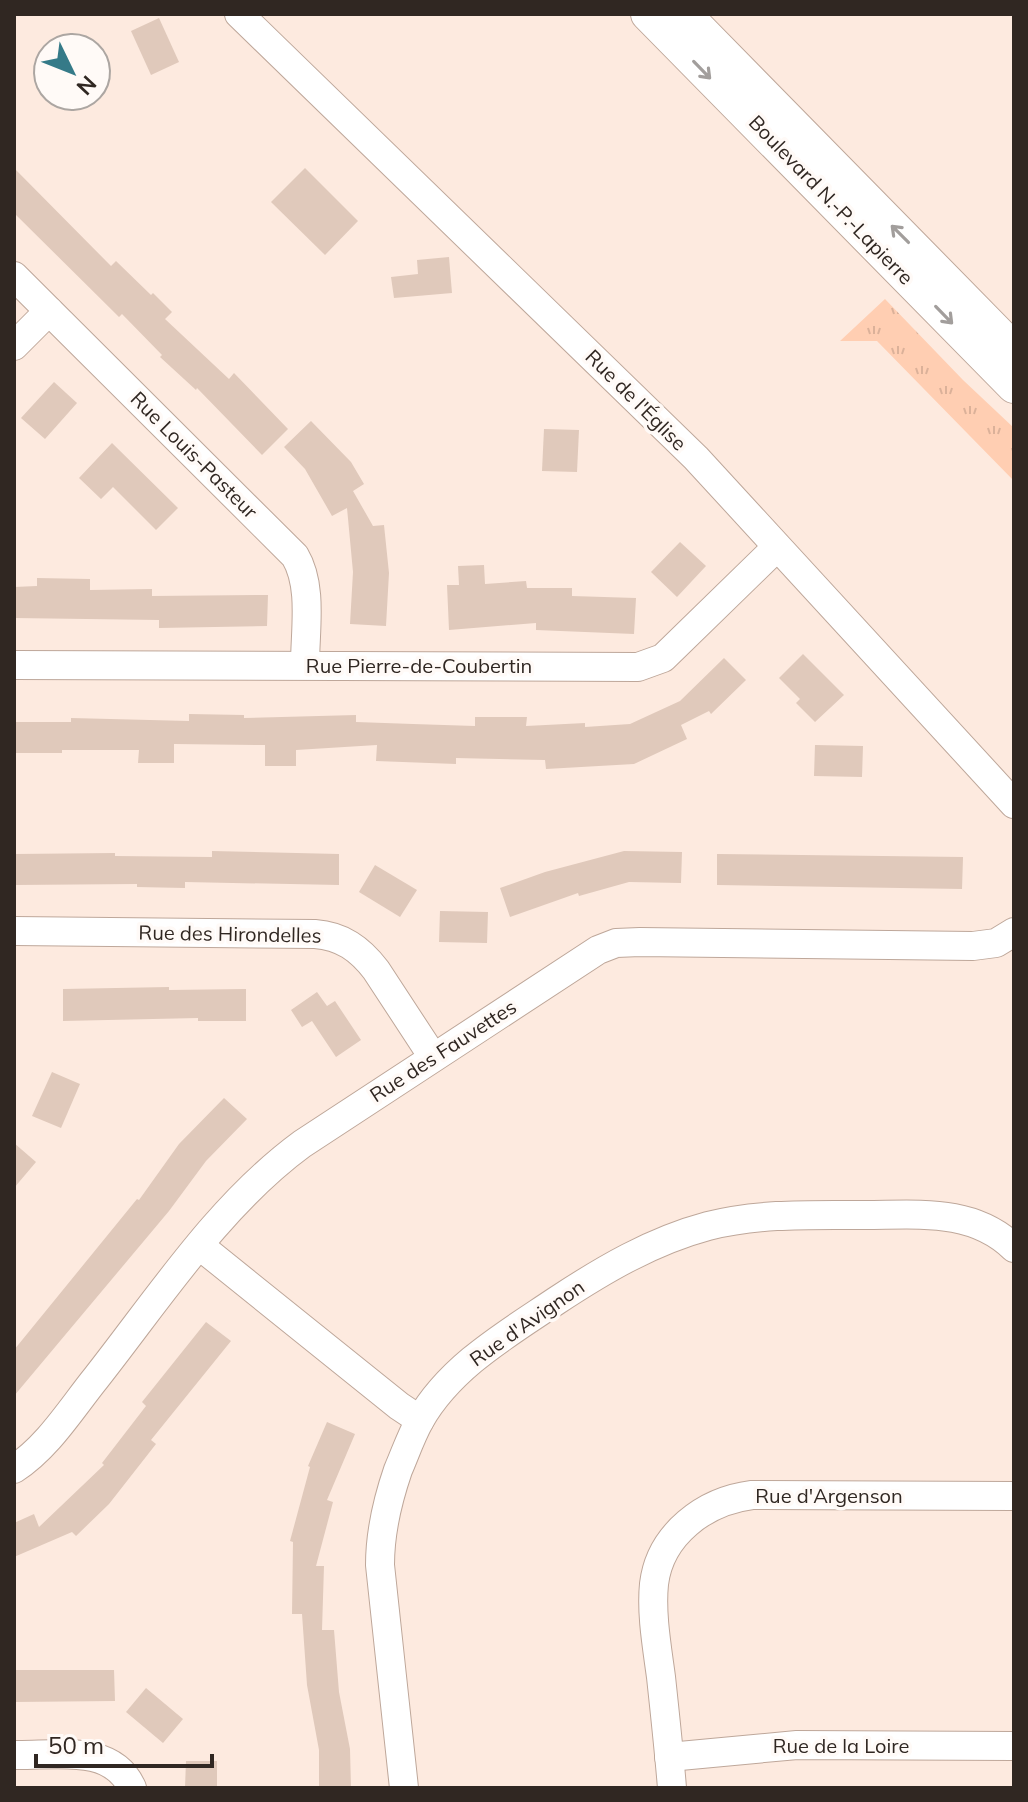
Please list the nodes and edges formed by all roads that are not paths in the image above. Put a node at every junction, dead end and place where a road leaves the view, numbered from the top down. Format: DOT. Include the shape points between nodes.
graph roads {
  1 [pos="239,14"];
  2 [pos="648,14"];
  3 [pos="684,14"];
  4 [pos="14,276"];
  5 [pos="49,311"];
  6 [pos="14,346"];
  7 [pos="1014,350"];
  8 [pos="1014,386"];
  9 [pos="777,547"];
  10 [pos="14,665"];
  11 [pos="305,665"];
  12 [pos="1014,804"];
  13 [pos="14,931"];
  14 [pos="1014,932"];
  15 [pos="433,1057"];
  16 [pos="200,1246"];
  17 [pos="1014,1248"];
  18 [pos="420,1420"];
  19 [pos="14,1469"];
  20 [pos="1014,1496"];
  21 [pos="1014,1746"];
  22 [pos="14,1755"];
  23 [pos="669,1757"];
  24 [pos="127,1780"];
  25 [pos="404,1788"];
  26 [pos="672,1788"];
  1 -- 9 [label="street, Rue de l'Église" via="696,458"];
  2 -- 8 [label="street, Boulevard N.-P.-Lapierre, one-way"];
  7 -- 3 [label="street, Boulevard N.-P.-Lapierre, one-way"];
  4 -- 5 [label="street, Rue Louis-Pasteur"];
  5 -- 6 [label="street"];
  5 -- 11 [label="street, Rue Louis-Pasteur" via="295,556 304,575"];
  9 -- 11 [label="street, Rue Pierre-de-Coubertin" via="663,658 638,667"];
  9 -- 12 [label="street, Rue de l'Église"];
  10 -- 11 [label="street, Rue Pierre-de-Coubertin"];
  13 -- 15 [label="street, Rue des Hirondelles" via="340,938 371,964"];
  14 -- 15 [label="street, Rue des Fauvettes" via="996,943 973,946 616,943"];
  15 -- 16 [label="street, Rue des Fauvettes" via="286,1155 242,1194"];
  16 -- 18 [label="street"];
  16 -- 19 [label="street, Rue des Fauvettes" via="48,1438"];
  17 -- 18 [label="street, Rue d'Avignon" via="969,1220 933,1215 784,1215 706,1226 617,1263 505,1335 453,1379"];
  18 -- 25 [label="street, Rue d'Avignon" via="392,1489 380,1546"];
  20 -- 23 [label="street, Rue d'Argenson" via="752,1495 701,1512 675,1535 655,1583"];
  21 -- 23 [label="street, Rue de la Loire" via="797,1745"];
  22 -- 24 [label="street" via="98,1757"];
  23 -- 26 [label="street, Rue d'Argenson"];
}
